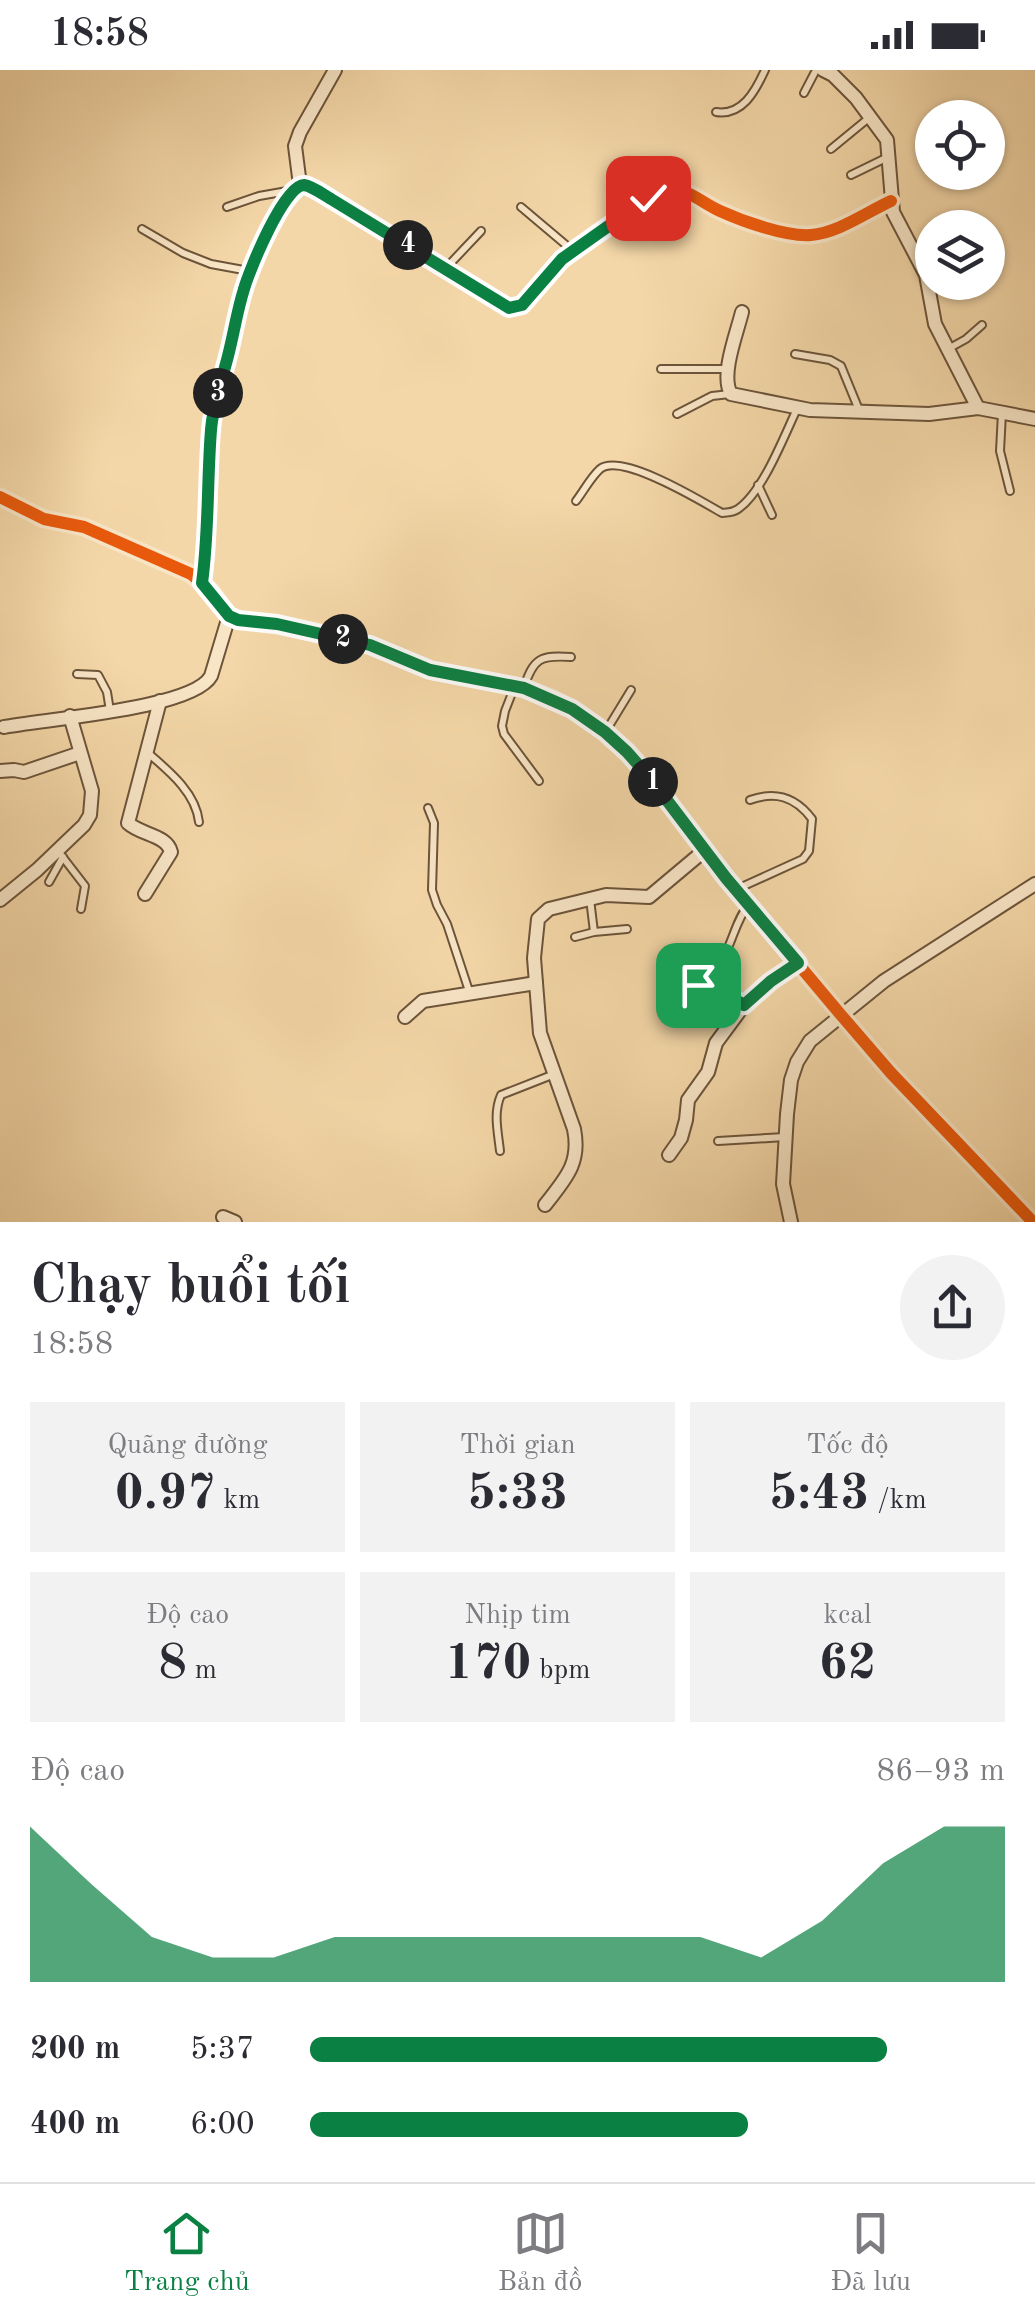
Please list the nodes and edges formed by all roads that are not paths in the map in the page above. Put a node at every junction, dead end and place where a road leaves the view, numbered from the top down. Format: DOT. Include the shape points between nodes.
graph roads {
  1 [pos="334,70"];
  2 [pos="765,70"];
  3 [pos="827,71"];
  4 [pos="804,93"];
  5 [pos="716,112"];
  6 [pos="871,116"];
  7 [pos="831,150"];
  8 [pos="889,156"];
  9 [pos="851,175"];
  10 [pos="633,176"];
  11 [pos="297,187"];
  12 [pos="656,193"];
  13 [pos="891,201"];
  14 [pos="227,207"];
  15 [pos="520,207"];
  16 [pos="142,228"];
  17 [pos="481,231"];
  18 [pos="915,245"];
  19 [pos="574,251"];
  20 [pos="445,269"];
  21 [pos="250,271"];
  22 [pos="931,300"];
  23 [pos="742,312"];
  24 [pos="982,325"];
  25 [pos="946,350"];
  26 [pos="795,354"];
  27 [pos="662,368"];
  28 [pos="728,369"];
  29 [pos="731,394"];
  30 [pos="798,408"];
  31 [pos="978,408"];
  32 [pos="860,411"];
  33 [pos="1002,412"];
  34 [pos="677,414"];
  35 [pos="1035,418"];
  36 [pos="758,485"];
  37 [pos="1010,491"];
  38 [pos="0,498"];
  39 [pos="576,501"];
  40 [pos="772,515"];
  41 [pos="202,583"];
  42 [pos="229,616"];
  43 [pos="571,656"];
  44 [pos="77,674"];
  45 [pos="519,688"];
  46 [pos="632,690"];
  47 [pos="160,700"];
  48 [pos="110,712"];
  49 [pos="70,716"];
  50 [pos="4,727"];
  51 [pos="605,732"];
  52 [pos="146,752"];
  53 [pos="80,754"];
  54 [pos="0,771"];
  55 [pos="539,781"];
  56 [pos="750,800"];
  57 [pos="428,808"];
  58 [pos="199,822"];
  59 [pos="704,850"];
  60 [pos="60,854"];
  61 [pos="49,882"];
  62 [pos="1035,884"];
  63 [pos="736,890"];
  64 [pos="146,894"];
  65 [pos="590,899"];
  66 [pos="0,900"];
  67 [pos="748,905"];
  68 [pos="81,909"];
  69 [pos="627,929"];
  70 [pos="594,932"];
  71 [pos="575,937"];
  72 [pos="724,956"];
  73 [pos="798,963"];
  74 [pos="536,983"];
  75 [pos="683,986"];
  76 [pos="470,995"];
  77 [pos="744,1005"];
  78 [pos="841,1015"];
  79 [pos="405,1018"];
  80 [pos="554,1074"];
  81 [pos="785,1137"];
  82 [pos="718,1141"];
  83 [pos="500,1151"];
  84 [pos="669,1155"];
  85 [pos="545,1205"];
  86 [pos="791,1222"];
  87 [pos="1034,1222"];
  1 -- 11 [label="street" via="295,146"];
  2 -- 5 [label="lane" via="740,108"];
  3 -- 4 [label="lane"];
  3 -- 6 [label="street"];
  6 -- 7 [label="lane"];
  6 -- 8 [label="street" via="888,140"];
  8 -- 9 [label="lane"];
  8 -- 13 [label="street"];
  10 -- 12 [label="lane"];
  11 -- 14 [label="lane"];
  11 -- 20 [label="street" via="306,185"];
  11 -- 21 [label="street"];
  12 -- 13 [label="street" via="681,190 745,220 814,236"];
  12 -- 19 [label="street"];
  13 -- 18 [label="street"];
  15 -- 19 [label="lane"];
  16 -- 21 [label="lane" via="183,254"];
  17 -- 20 [label="lane"];
  19 -- 20 [label="street" via="516,308"];
  21 -- 41 [label="street" via="215,401"];
  22 -- 25 [label="street"];
  23 -- 28 [label="street"];
  24 -- 25 [label="lane"];
  25 -- 31 [label="street"];
  26 -- 32 [label="lane" via="842,366"];
  27 -- 28 [label="lane"];
  28 -- 29 [label="street"];
  29 -- 30 [label="street"];
  29 -- 34 [label="lane"];
  30 -- 32 [label="street"];
  30 -- 36 [label="lane"];
  31 -- 32 [label="street"];
  31 -- 33 [label="street"];
  33 -- 35 [label="street"];
  33 -- 37 [label="lane" via="1000,451"];
  36 -- 39 [label="lane" via="734,512 722,513 659,479 610,465 600,468"];
  36 -- 40 [label="lane"];
  38 -- 41 [label="street" via="44,519 84,526"];
  41 -- 42 [label="street"];
  42 -- 45 [label="street" via="370,645 430,670"];
  42 -- 47 [label="street" via="206,684"];
  43 -- 45 [label="lane" via="540,659"];
  44 -- 48 [label="lane" via="98,675"];
  45 -- 51 [label="street" via="572,709"];
  45 -- 55 [label="lane" via="502,726"];
  46 -- 51 [label="lane"];
  47 -- 48 [label="street"];
  47 -- 52 [label="street"];
  48 -- 49 [label="street"];
  49 -- 50 [label="street"];
  49 -- 53 [label="street"];
  51 -- 59 [label="street"];
  52 -- 58 [label="lane" via="193,800"];
  52 -- 64 [label="street" via="128,824 171,847"];
  53 -- 54 [label="street" via="24,772"];
  53 -- 60 [label="street" via="92,791 90,815"];
  56 -- 63 [label="lane" via="785,798 806,810 812,818 809,851"];
  57 -- 76 [label="lane" via="434,824 432,890"];
  59 -- 63 [label="street"];
  59 -- 65 [label="street" via="649,898"];
  60 -- 61 [label="lane"];
  60 -- 66 [label="street"];
  60 -- 68 [label="lane" via="86,886"];
  62 -- 78 [label="street"];
  63 -- 67 [label="street"];
  65 -- 70 [label="lane"];
  65 -- 74 [label="street" via="538,919"];
  67 -- 72 [label="lane"];
  67 -- 73 [label="street"];
  69 -- 70 [label="lane"];
  70 -- 71 [label="lane"];
  73 -- 77 [label="street"];
  73 -- 78 [label="street"];
  74 -- 76 [label="street"];
  74 -- 80 [label="street" via="540,1032"];
  75 -- 77 [label="lane" via="722,992"];
  76 -- 79 [label="street" via="423,1002"];
  77 -- 84 [label="street" via="716,1043"];
  78 -- 81 [label="street" via="810,1041 798,1062"];
  78 -- 87 [label="street"];
  80 -- 83 [label="lane" via="502,1095 496,1117"];
  80 -- 85 [label="street" via="576,1144 566,1179"];
  81 -- 82 [label="lane"];
  81 -- 86 [label="street" via="783,1184"];
}
